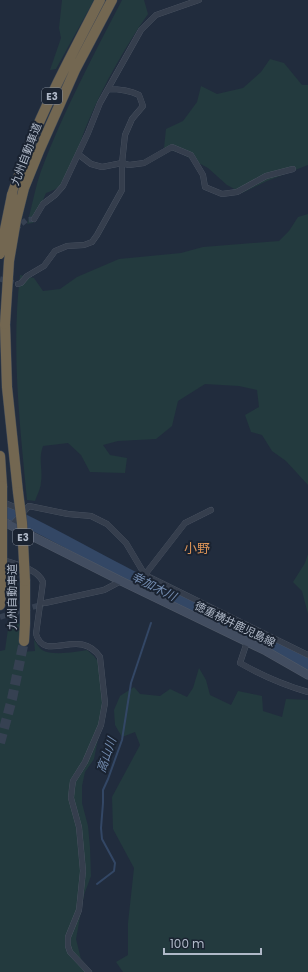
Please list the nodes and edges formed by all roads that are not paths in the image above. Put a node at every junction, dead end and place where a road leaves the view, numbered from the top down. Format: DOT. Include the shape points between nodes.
graph roads {
  1 [pos="100,0"];
  2 [pos="112,0"];
  3 [pos="199,0"];
  4 [pos="108,89"];
  5 [pos="78,154"];
  6 [pos="122,163"];
  7 [pos="293,168"];
  8 [pos="34,219"];
  9 [pos="0,254"];
  10 [pos="18,284"];
  11 [pos="0,456"];
  12 [pos="0,501"];
  13 [pos="211,510"];
  14 [pos="22,513"];
  15 [pos="0,520"];
  16 [pos="12,524"];
  17 [pos="0,559"];
  18 [pos="145,576"];
  19 [pos="121,581"];
  20 [pos="138,589"];
  21 [pos="46,603"];
  22 [pos="0,605"];
  23 [pos="24,641"];
  24 [pos="247,642"];
  25 [pos="308,655"];
  26 [pos="308,675"];
  27 [pos="308,692"];
  28 [pos="89,972"];
  1 -- 9 [label="highway, 九州自動車道 / E3, bridge" via="66,66 29,148 12,195"];
  2 -- 23 [label="highway, 九州自動車道 / E3, bridge" via="72,76 24,188 9,261 4,324 7,387 22,530 26,618"];
  3 -- 4 [label="street" via="156,15 141,30"];
  4 -- 5 [label="street"];
  4 -- 6 [label="street" via="133,92 139,95 143,106 132,119 125,135"];
  5 -- 6 [label="street" via="91,164 102,167"];
  5 -- 8 [label="street" via="63,186 43,204"];
  6 -- 7 [label="street" via="144,163 172,147 191,155 203,175 205,187 222,194 237,192 266,176"];
  6 -- 10 [label="street" via="122,190 92,242 67,246 55,251 44,266"];
  11 -- 22 [label="highway, 九州自動車道 / E3, bridge"];
  12 -- 14 [label="street"];
  13 -- 18 [label="street" via="185,523"];
  14 -- 16 [label="street"];
  14 -- 18 [label="street" via="29,506 91,516 107,524 126,543"];
  15 -- 16 [label="main road, 徳重横井鹿児島線"];
  16 -- 19 [label="main road, 徳重横井鹿児島線"];
  17 -- 28 [label="street" via="34,572 43,582 36,634 43,645 85,645 96,651 100,657 105,703 101,725 85,762 73,781 71,798 79,827 83,871 79,910 68,937 68,946 70,952"];
  18 -- 20 [label="street"];
  18 -- 25 [label="street"];
  19 -- 20 [label="main road, 徳重横井鹿児島線"];
  19 -- 21 [label="street" via="104,590"];
  20 -- 24 [label="main road, 徳重横井鹿児島線"];
  24 -- 26 [label="main road, 徳重横井鹿児島線"];
  24 -- 27 [label="street" via="240,663"];
}
